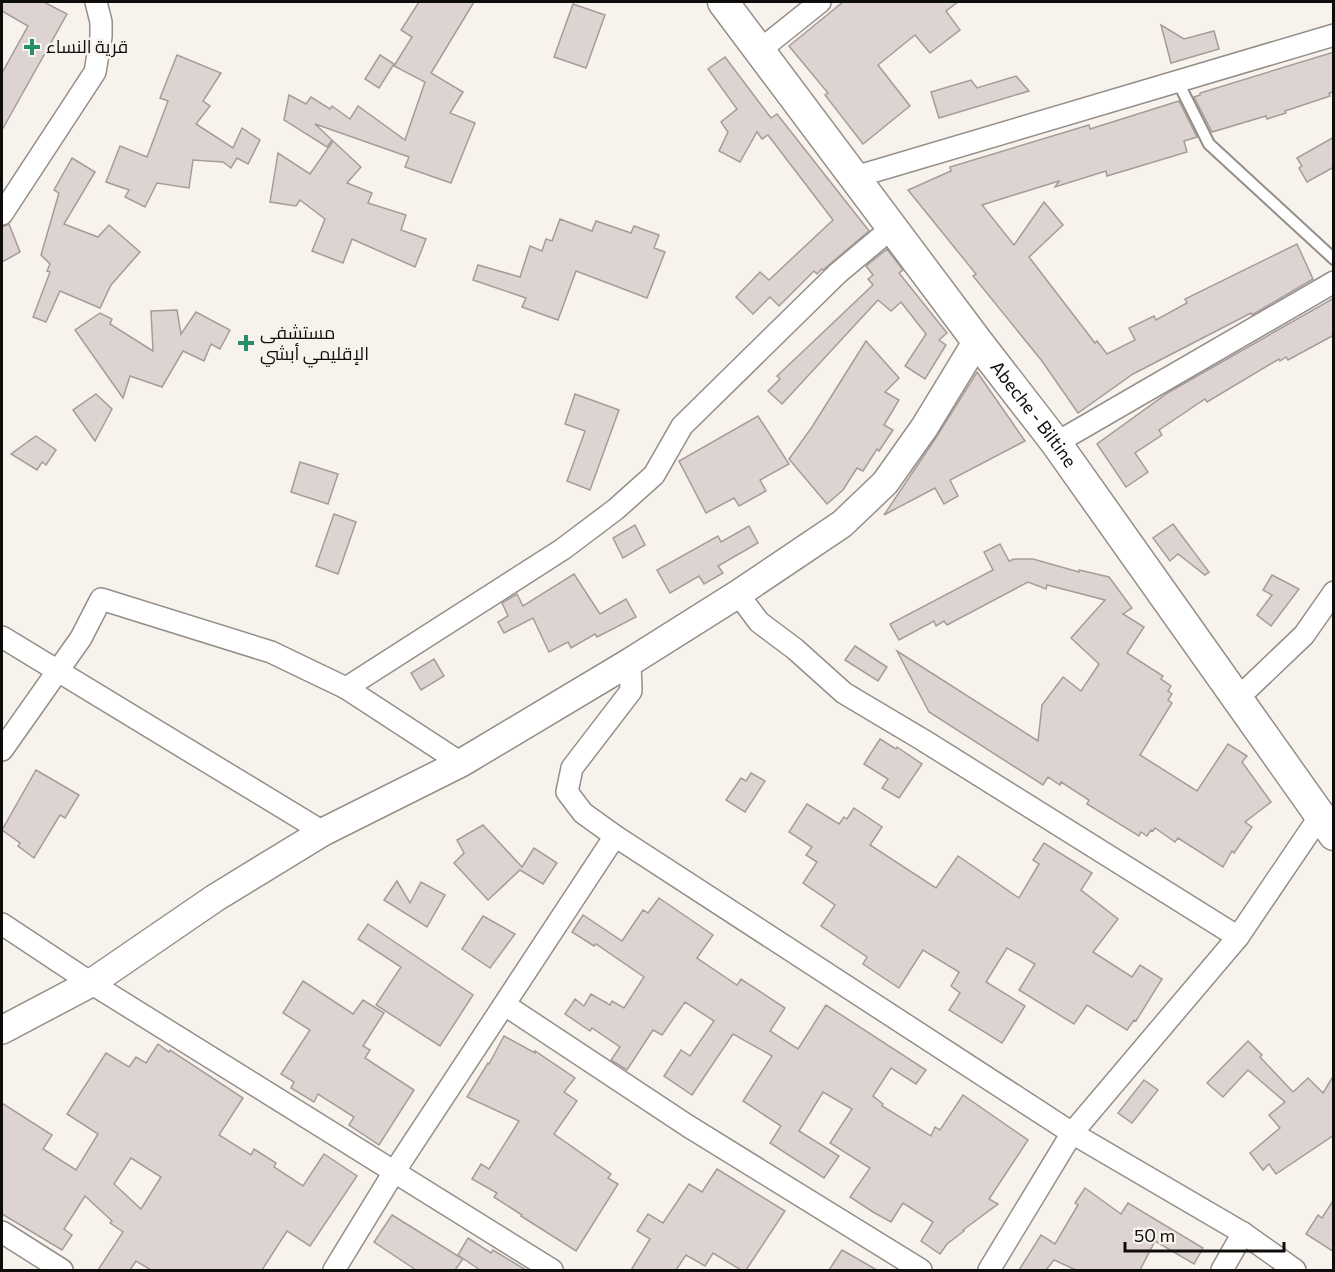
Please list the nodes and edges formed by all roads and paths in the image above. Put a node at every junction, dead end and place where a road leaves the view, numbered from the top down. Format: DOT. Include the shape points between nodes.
graph roads {
  1 [pos="96,2"];
  2 [pos="723,2"];
  3 [pos="820,2"];
  4 [pos="1334,35"];
  5 [pos="760,50"];
  6 [pos="1178,82"];
  7 [pos="855,177"];
  8 [pos="2,214"];
  9 [pos="892,227"];
  10 [pos="1334,259"];
  11 [pos="1334,282"];
  12 [pos="977,341"];
  13 [pos="1056,443"];
  14 [pos="1334,592"];
  15 [pos="738,594"];
  16 [pos="2,637"];
  17 [pos="630,662"];
  18 [pos="59,671"];
  19 [pos="346,688"];
  20 [pos="1238,698"];
  21 [pos="2,750"];
  22 [pos="461,763"];
  23 [pos="1327,826"];
  24 [pos="322,832"];
  25 [pos="615,836"];
  26 [pos="2,924"];
  27 [pos="1238,937"];
  28 [pos="91,983"];
  29 [pos="505,1005"];
  30 [pos="2,1029"];
  31 [pos="1072,1133"];
  32 [pos="394,1172"];
  33 [pos="2,1232"];
  34 [pos="1244,1233"];
  35 [pos="62,1270"];
  36 [pos="334,1270"];
  37 [pos="552,1270"];
  38 [pos="921,1270"];
  39 [pos="989,1270"];
  40 [pos="1222,1270"];
  41 [pos="1295,1270"];
  1 -- 8 [label="street" via="102,37 95,72"];
  2 -- 5 [label="main road, Abeche - Biltine"];
  3 -- 5 [label="street"];
  4 -- 6 [label="street"];
  5 -- 7 [label="main road, Abeche - Biltine"];
  6 -- 7 [label="street"];
  6 -- 10 [label="lane" via="1209,144"];
  7 -- 9 [label="main road, Abeche - Biltine"];
  9 -- 12 [label="main road, Abeche - Biltine"];
  9 -- 19 [label="street" via="838,273 682,426 654,475 616,509 563,549"];
  11 -- 13 [label="street"];
  12 -- 13 [label="main road, Abeche - Biltine"];
  12 -- 15 [label="street" via="885,483 842,524"];
  13 -- 20 [label="main road, Abeche - Biltine"];
  14 -- 20 [label="street" via="1304,635"];
  15 -- 17 [label="street"];
  15 -- 27 [label="street" via="759,622 844,693"];
  16 -- 18 [label="street"];
  17 -- 22 [label="street"];
  17 -- 25 [label="street" via="631,691 572,768 567,792 583,813"];
  18 -- 19 [label="street" via="101,599 271,652"];
  18 -- 21 [label="street"];
  18 -- 24 [label="street"];
  19 -- 22 [label="street"];
  20 -- 23 [label="main road, Abeche - Biltine"];
  22 -- 24 [label="street"];
  23 -- 27 [label="street"];
  24 -- 28 [label="street" via="215,898"];
  25 -- 29 [label="street"];
  25 -- 31 [label="street"];
  26 -- 28 [label="street"];
  27 -- 31 [label="street"];
  28 -- 30 [label="street"];
  28 -- 32 [label="street"];
  29 -- 32 [label="street"];
  29 -- 38 [label="street" via="688,1126"];
  31 -- 34 [label="street"];
  31 -- 39 [label="street"];
  32 -- 36 [label="street"];
  32 -- 37 [label="street"];
  33 -- 35 [label="street"];
  34 -- 40 [label="street"];
  34 -- 41 [label="street"];
}
